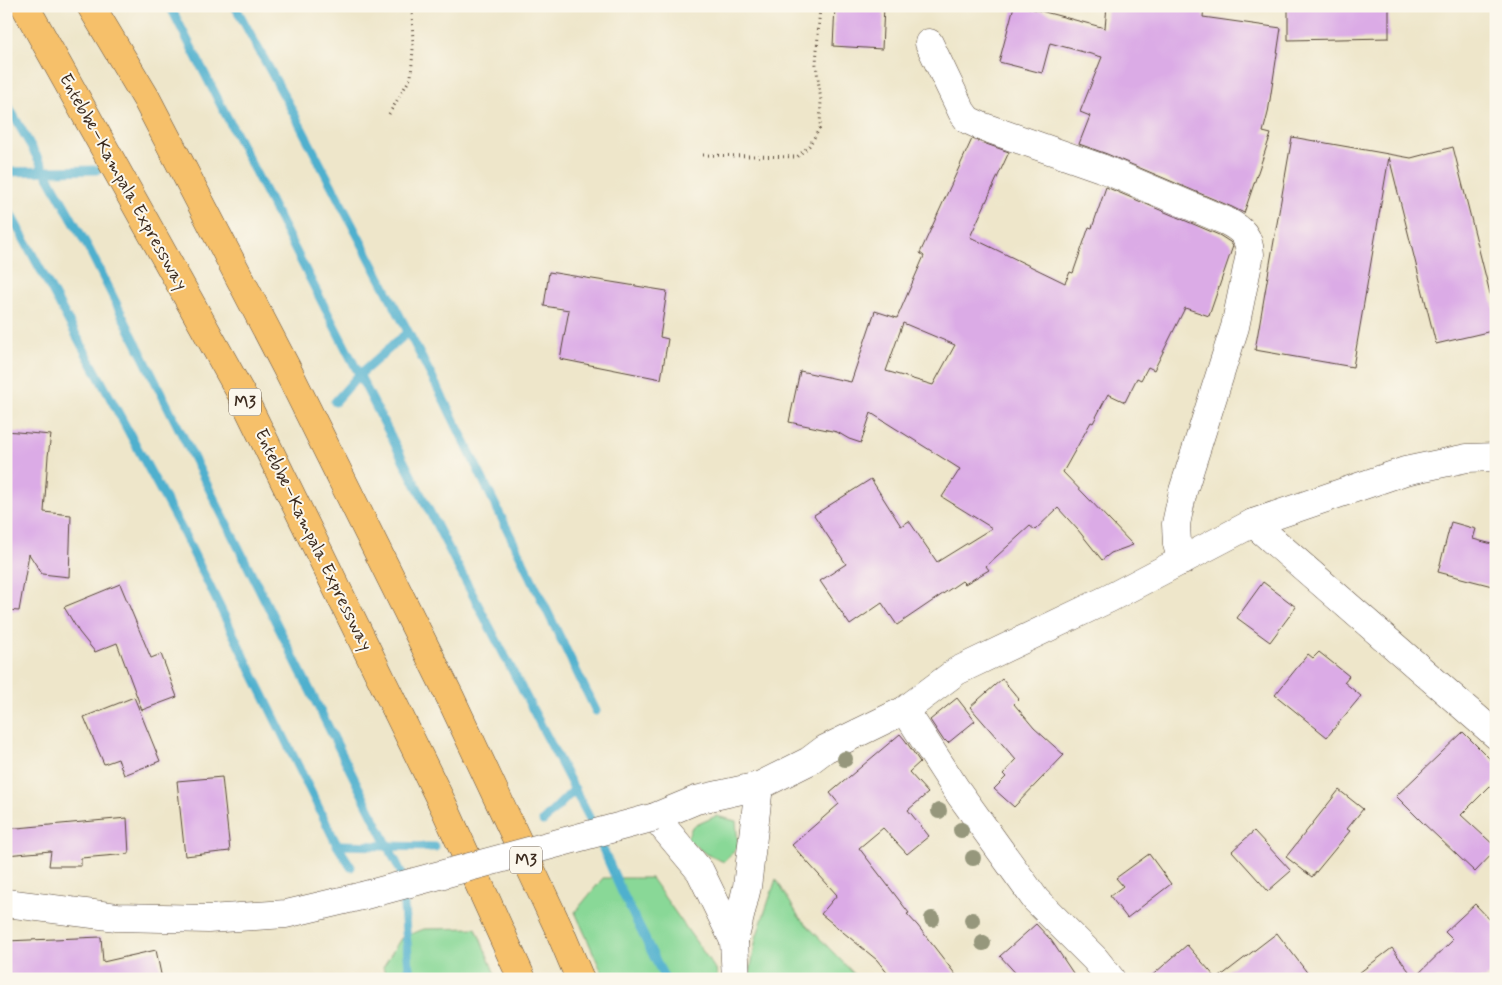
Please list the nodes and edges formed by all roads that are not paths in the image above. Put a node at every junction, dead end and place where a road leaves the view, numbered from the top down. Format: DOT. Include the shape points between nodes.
graph roads {
  1 [pos="25,6"];
  2 [pos="91,6"];
  3 [pos="929,43"];
  4 [pos="1496,457"];
  5 [pos="1253,523"];
  6 [pos="1182,561"];
  7 [pos="905,710"];
  8 [pos="1496,735"];
  9 [pos="760,786"];
  10 [pos="655,817"];
  11 [pos="6,903"];
  12 [pos="734,941"];
  13 [pos="522,979"];
  14 [pos="580,979"];
  15 [pos="736,979"];
  16 [pos="1111,979"];
  1 -- 13 [label="highway, Entebbe–Kampala Expressway / M3" via="243,397 445,809"];
  2 -- 14 [label="highway, M3" via="146,98 287,369 450,697"];
  3 -- 6 [label="street" via="968,120 1101,168 1226,221 1246,235 1250,254 1235,327 1183,491 1176,524"];
  4 -- 5 [label="street" via="1467,458 1405,470"];
  5 -- 6 [label="street"];
  5 -- 8 [label="street"];
  6 -- 7 [label="street" via="957,670"];
  7 -- 9 [label="street" via="825,749 809,761"];
  7 -- 16 [label="street" via="956,789 1036,900"];
  9 -- 10 [label="street" via="696,800"];
  9 -- 12 [label="street" via="747,887"];
  10 -- 11 [label="street, bridge" via="286,914 208,919 117,917"];
  10 -- 12 [label="street" via="700,871"];
  12 -- 15 [label="street"];
}
